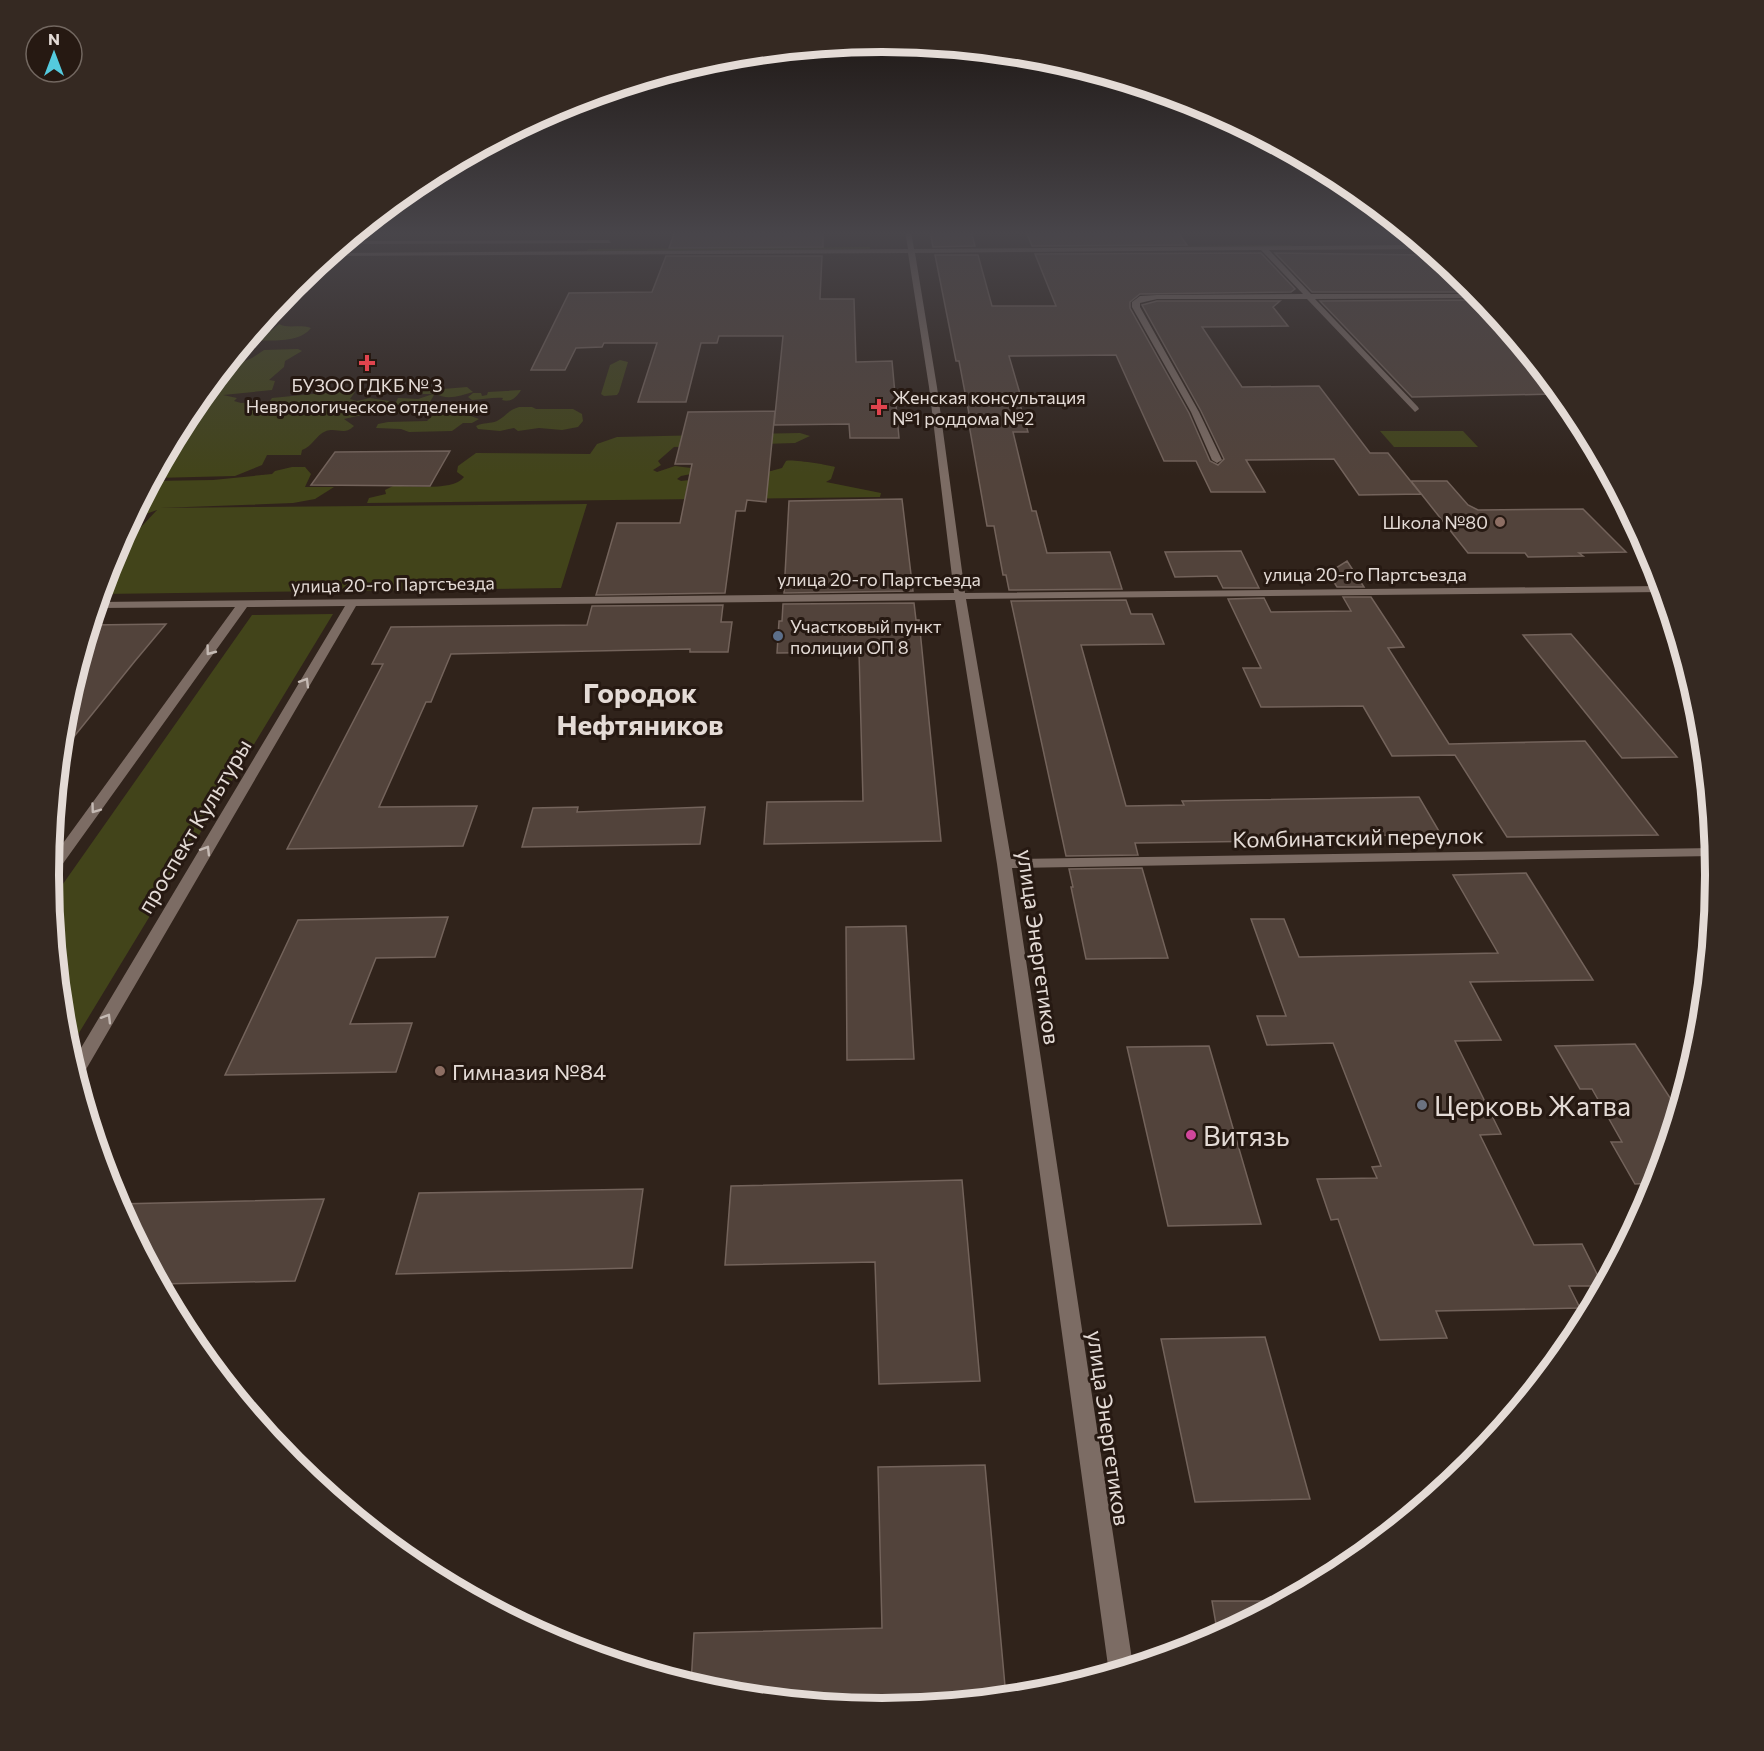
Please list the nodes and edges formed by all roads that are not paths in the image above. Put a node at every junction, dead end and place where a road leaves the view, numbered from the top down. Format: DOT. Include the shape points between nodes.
graph roads {
  1 [pos="921,313"];
  2 [pos="1139,313"];
  3 [pos="1322,313"];
  4 [pos="1415,409"];
  5 [pos="1217,460"];
  6 [pos="1653,589"];
  7 [pos="960,597"];
  8 [pos="353,602"];
  9 [pos="244,603"];
  10 [pos="105,606"];
  11 [pos="1704,852"];
  12 [pos="60,858"];
  13 [pos="1004,864"];
  14 [pos="81,1063"];
  15 [pos="1121,1663"];
  1 -- 7 [label="street, улица Энергетиков"];
  2 -- 5 [label="street"];
  3 -- 4 [label="street"];
  6 -- 7 [label="street, улица 20-го Партсъезда"];
  7 -- 8 [label="street, улица 20-го Партсъезда"];
  7 -- 13 [label="street, улица Энергетиков"];
  8 -- 9 [label="street, улица 20-го Партсъезда"];
  14 -- 8 [label="street, проспект Культуры, one-way"];
  9 -- 10 [label="street, улица 20-го Партсъезда"];
  9 -- 12 [label="street, one-way"];
  11 -- 13 [label="street, Комбинатский переулок"];
  13 -- 15 [label="street, улица Энергетиков"];
}
